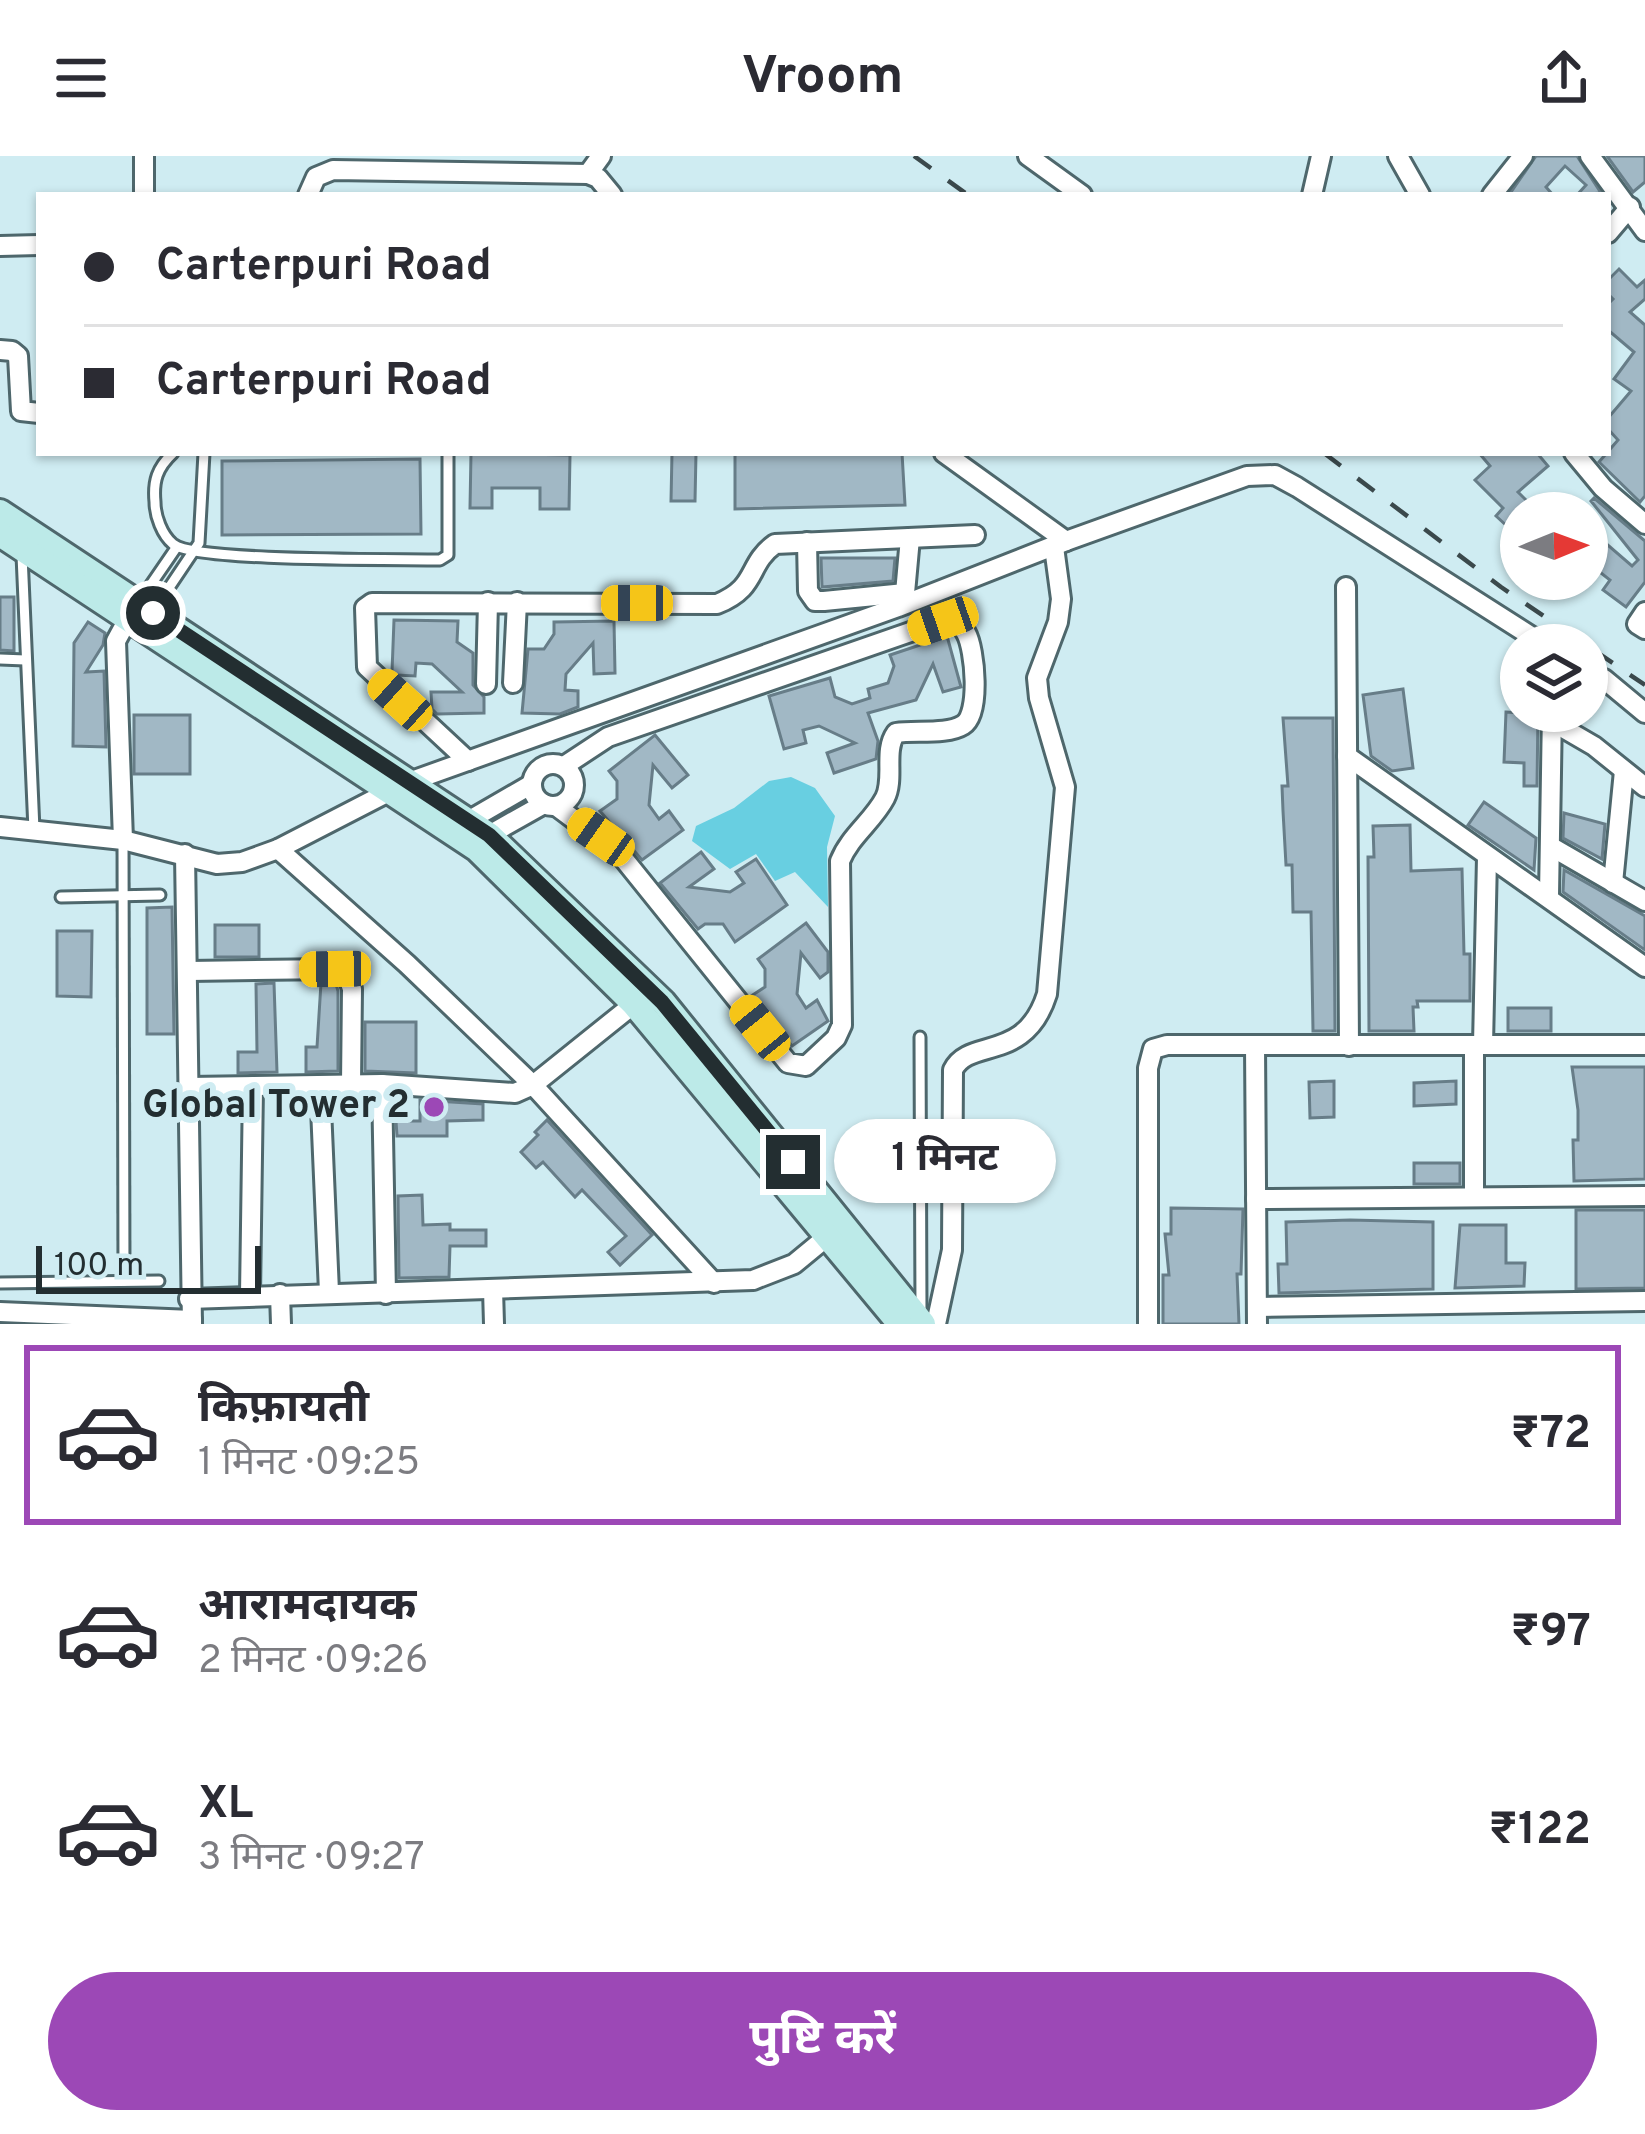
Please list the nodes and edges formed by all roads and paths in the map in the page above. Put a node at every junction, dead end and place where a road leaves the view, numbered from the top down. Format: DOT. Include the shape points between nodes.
graph roads {
  1 [pos="144,156"];
  2 [pos="601,156"];
  3 [pos="1028,156"];
  4 [pos="1321,156"];
  5 [pos="1398,156"];
  6 [pos="1523,156"];
  7 [pos="1590,156"];
  8 [pos="582,173"];
  9 [pos="143,192"];
  10 [pos="309,192"];
  11 [pos="579,192"];
  12 [pos="610,192"];
  13 [pos="1078,192"];
  14 [pos="1313,192"];
  15 [pos="1418,192"];
  16 [pos="1494,192"];
  17 [pos="1639,213"];
  18 [pos="1611,231"];
  19 [pos="36,245"];
  20 [pos="0,246"];
  21 [pos="0,350"];
  22 [pos="36,413"];
  23 [pos="170,456"];
  24 [pos="204,456"];
  25 [pos="448,456"];
  26 [pos="948,456"];
  27 [pos="1576,456"];
  28 [pos="0,512"];
  29 [pos="1645,524"];
  30 [pos="0,534"];
  31 [pos="975,536"];
  32 [pos="910,538"];
  33 [pos="807,542"];
  34 [pos="1060,544"];
  35 [pos="176,548"];
  36 [pos="22,549"];
  37 [pos="196,552"];
  38 [pos="1346,586"];
  39 [pos="488,602"];
  40 [pos="517,602"];
  41 [pos="1645,612"];
  42 [pos="140,616"];
  43 [pos="1512,624"];
  44 [pos="1645,628"];
  45 [pos="0,659"];
  46 [pos="25,660"];
  47 [pos="1608,682"];
  48 [pos="486,683"];
  49 [pos="512,683"];
  50 [pos="1645,713"];
  51 [pos="1552,732"];
  52 [pos="1574,732"];
  53 [pos="1347,756"];
  54 [pos="468,761"];
  55 [pos="564,766"];
  56 [pos="1624,771"];
  57 [pos="532,784"];
  58 [pos="1645,787"];
  59 [pos="397,788"];
  60 [pos="550,805"];
  61 [pos="0,827"];
  62 [pos="34,830"];
  63 [pos="473,835"];
  64 [pos="122,840"];
  65 [pos="1550,846"];
  66 [pos="278,849"];
  67 [pos="185,854"];
  68 [pos="1487,857"];
  69 [pos="1613,883"];
  70 [pos="160,895"];
  71 [pos="123,896"];
  72 [pos="1549,896"];
  73 [pos="62,897"];
  74 [pos="1645,901"];
  75 [pos="1645,967"];
  76 [pos="189,971"];
  77 [pos="634,1004"];
  78 [pos="920,1037"];
  79 [pos="1479,1045"];
  80 [pos="1645,1045"];
  81 [pos="1256,1046"];
  82 [pos="1349,1046"];
  83 [pos="351,1084"];
  84 [pos="382,1084"];
  85 [pos="320,1085"];
  86 [pos="533,1085"];
  87 [pos="254,1086"];
  88 [pos="189,1087"];
  89 [pos="1645,1196"];
  90 [pos="1474,1197"];
  91 [pos="1256,1199"];
  92 [pos="828,1236"];
  93 [pos="124,1281"];
  94 [pos="159,1281"];
  95 [pos="0,1283"];
  96 [pos="714,1283"];
  97 [pos="493,1289"];
  98 [pos="329,1292"];
  99 [pos="280,1294"];
  100 [pos="386,1294"];
  101 [pos="250,1295"];
  102 [pos="189,1298"];
  103 [pos="1645,1301"];
  104 [pos="0,1312"];
  105 [pos="1257,1315"];
  106 [pos="1361,1315"];
  107 [pos="192,1322"];
  108 [pos="919,1323"];
  109 [pos="280,1324"];
  110 [pos="494,1324"];
  111 [pos="1148,1324"];
  1 -- 9 [label="street"];
  2 -- 8 [label="street"];
  3 -- 13 [label="street"];
  4 -- 14 [label="street"];
  5 -- 15 [label="street"];
  6 -- 16 [label="street"];
  7 -- 17 [label="street"];
  8 -- 10 [label="street" via="333,170 316,177"];
  8 -- 11 [label="street"];
  8 -- 12 [label="street"];
  17 -- 18 [label="street"];
  19 -- 20 [label="street"];
  21 -- 22 [label="street" via="18,356 21,411"];
  23 -- 35 [label="lane" via="154,478 154,508"];
  24 -- 37 [label="lane"];
  25 -- 37 [label="lane" via="445,559"];
  26 -- 34 [label="street"];
  27 -- 29 [label="street"];
  28 -- 42 [label="main road"];
  30 -- 36 [label="main road"];
  31 -- 32 [label="street"];
  32 -- 33 [label="street"];
  32 -- 33 [label="street" via="905,592 815,602"];
  33 -- 40 [label="street" via="766,550 739,595 717,604"];
  34 -- 43 [label="street" via="1247,476 1275,475"];
  34 -- 54 [label="street"];
  34 -- 108 [label="street" via="1058,622 1037,678 1065,788 1047,994 1026,1032 963,1057 953,1070 952,1250"];
  35 -- 37 [label="lane"];
  35 -- 42 [label="lane"];
  36 -- 42 [label="main road"];
  36 -- 46 [label="lane"];
  37 -- 42 [label="lane"];
  38 -- 53 [label="street"];
  39 -- 40 [label="street"];
  39 -- 48 [label="street"];
  39 -- 54 [label="street" via="380,600 363,617 367,668"];
  40 -- 49 [label="street"];
  41 -- 44 [label="street" via="1637,624"];
  42 -- 59 [label="main road"];
  42 -- 64 [label="street" via="116,641"];
  45 -- 46 [label="lane"];
  46 -- 62 [label="lane"];
  47 -- 50 [label="street"];
  51 -- 65 [label="street"];
  52 -- 56 [label="street"];
  53 -- 68 [label="street"];
  53 -- 82 [label="street"];
  54 -- 59 [label="street"];
  55 -- 57 [label="street" via="546,765"];
  55 -- 60 [label="street" via="574,789"];
  55 -- 60 [label="street" via="608,737 943,621 968,637 973,713 955,727 896,733 884,801 840,861 842,1025 806,1066 788,1063 619,853"];
  56 -- 58 [label="street"];
  56 -- 69 [label="street"];
  57 -- 60 [label="street"];
  57 -- 63 [label="street"];
  59 -- 63 [label="main road"];
  59 -- 66 [label="street"];
  60 -- 63 [label="street"];
  61 -- 62 [label="street"];
  62 -- 64 [label="street"];
  63 -- 77 [label="main road"];
  63 -- 108 [label="main road" via="662,1002"];
  64 -- 67 [label="street"];
  64 -- 71 [label="lane"];
  65 -- 69 [label="street"];
  65 -- 72 [label="street"];
  66 -- 67 [label="street" via="217,864"];
  66 -- 86 [label="street"];
  67 -- 76 [label="street"];
  68 -- 72 [label="street"];
  68 -- 79 [label="street"];
  69 -- 74 [label="street"];
  70 -- 71 [label="lane"];
  71 -- 73 [label="lane"];
  71 -- 93 [label="lane"];
  72 -- 75 [label="street"];
  76 -- 83 [label="street" via="347,974"];
  76 -- 88 [label="street"];
  77 -- 86 [label="street"];
  77 -- 92 [label="main road"];
  78 -- 108 [label="lane"];
  79 -- 80 [label="street"];
  79 -- 82 [label="street"];
  79 -- 90 [label="street"];
  81 -- 82 [label="street"];
  81 -- 91 [label="street"];
  81 -- 111 [label="street" via="1153,1049"];
  83 -- 84 [label="street"];
  83 -- 85 [label="street"];
  84 -- 86 [label="street" via="515,1093"];
  84 -- 100 [label="street"];
  85 -- 87 [label="street"];
  85 -- 98 [label="street"];
  86 -- 96 [label="street"];
  87 -- 88 [label="street"];
  87 -- 101 [label="street"];
  88 -- 102 [label="street"];
  89 -- 90 [label="street"];
  90 -- 91 [label="street"];
  91 -- 105 [label="street"];
  92 -- 96 [label="street" via="777,1273"];
  92 -- 108 [label="main road"];
  93 -- 94 [label="lane"];
  93 -- 95 [label="lane"];
  96 -- 97 [label="street"];
  97 -- 100 [label="street"];
  97 -- 110 [label="street"];
  98 -- 99 [label="street"];
  98 -- 100 [label="street"];
  99 -- 101 [label="street"];
  99 -- 109 [label="street"];
  101 -- 102 [label="street"];
  102 -- 107 [label="street"];
  103 -- 106 [label="street"];
  104 -- 107 [label="street"];
  105 -- 106 [label="street"];
}
